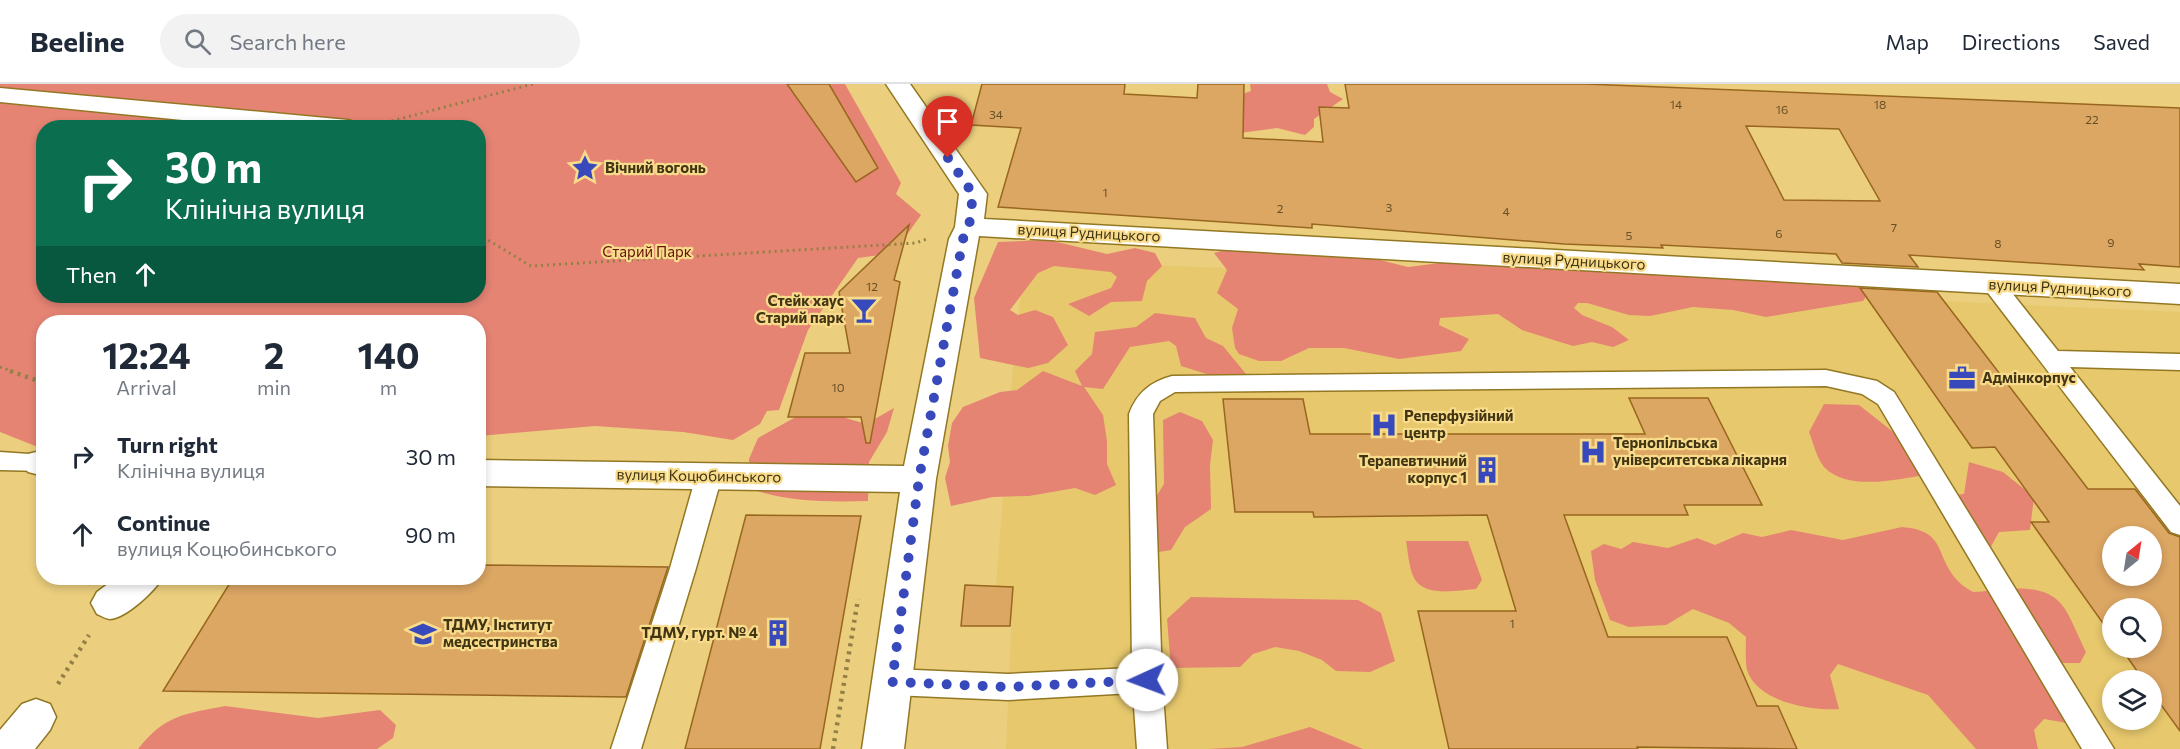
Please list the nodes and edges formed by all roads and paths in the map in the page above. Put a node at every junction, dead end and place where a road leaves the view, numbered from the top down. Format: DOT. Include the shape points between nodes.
graph roads {
  1 [pos="533,84"];
  2 [pos="898,84"];
  3 [pos="0,95"];
  4 [pos="264,120"];
  5 [pos="398,120"];
  6 [pos="966,233"];
  7 [pos="486,239"];
  8 [pos="1993,284"];
  9 [pos="2180,294"];
  10 [pos="2052,359"];
  11 [pos="2180,362"];
  12 [pos="0,367"];
  13 [pos="36,380"];
  14 [pos="0,460"];
  15 [pos="36,463"];
  16 [pos="486,473"];
  17 [pos="709,476"];
  18 [pos="919,479"];
  19 [pos="2180,525"];
  20 [pos="134,585"];
  21 [pos="110,603"];
  22 [pos="1147,680"];
  23 [pos="892,682"];
  24 [pos="36,717"];
  25 [pos="10,749"];
  26 [pos="627,749"];
  27 [pos="883,749"];
  28 [pos="1152,749"];
  29 [pos="2099,749"];
  1 -- 5 [label="path"];
  2 -- 6 [label="street" via="973,194"];
  3 -- 4 [label="street"];
  6 -- 7 [label="path" via="916,243 531,266"];
  6 -- 8 [label="street, вулиця Рудницького"];
  6 -- 18 [label="street"];
  8 -- 9 [label="street, вулиця Рудницького"];
  8 -- 10 [label="lane"];
  10 -- 11 [label="lane"];
  10 -- 19 [label="lane"];
  12 -- 13 [label="path"];
  14 -- 15 [label="lane"];
  16 -- 17 [label="street, вулиця Коцюбинського"];
  17 -- 18 [label="street, вулиця Коцюбинського"];
  17 -- 26 [label="lane"];
  18 -- 23 [label="street"];
  20 -- 21 [label="street"];
  21 -- 24 [label="path"];
  22 -- 23 [label="lane" via="1008,687"];
  22 -- 28 [label="lane"];
  22 -- 29 [label="lane" via="1141,414 1144,402 1154,392 1172,384 1826,378 1869,387 1886,398"];
  23 -- 27 [label="street"];
  24 -- 25 [label="street"];
}
